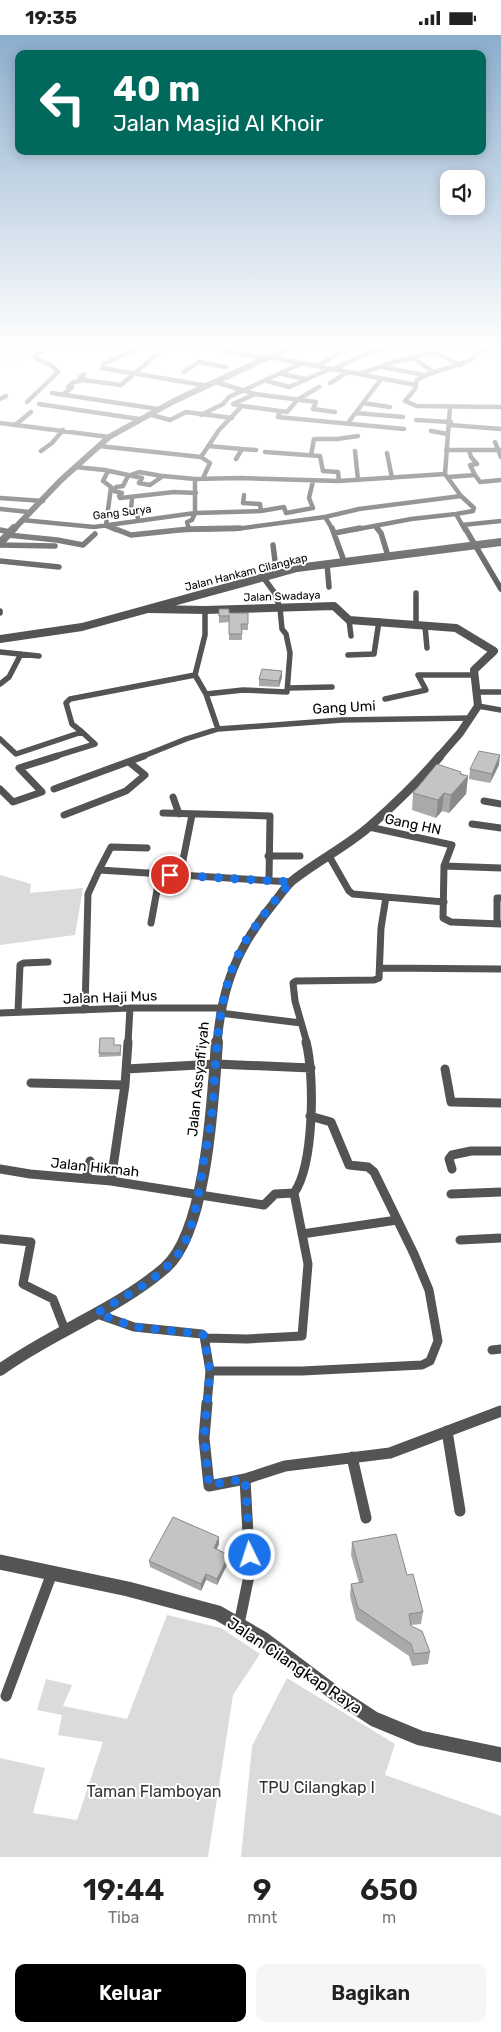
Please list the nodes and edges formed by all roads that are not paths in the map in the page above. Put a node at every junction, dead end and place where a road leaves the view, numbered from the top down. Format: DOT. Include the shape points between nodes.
graph roads {
  1 [pos="60,433"];
  2 [pos="86,433"];
  3 [pos="116,433"];
  4 [pos="217,433"];
  5 [pos="443,433"];
  6 [pos="448,434"];
  7 [pos="358,436"];
  8 [pos="109,437"];
  9 [pos="495,442"];
  10 [pos="99,446"];
  11 [pos="208,446"];
  12 [pos="242,449"];
  13 [pos="256,450"];
  14 [pos="446,450"];
  15 [pos="469,450"];
  16 [pos="500,450"];
  17 [pos="41,451"];
  18 [pos="355,451"];
  19 [pos="265,452"];
  20 [pos="387,453"];
  21 [pos="311,455"];
  22 [pos="200,457"];
  23 [pos="501,457"];
  24 [pos="236,459"];
  25 [pos="75,467"];
  26 [pos="108,471"];
  27 [pos="128,475"];
  28 [pos="475,475"];
  29 [pos="162,476"];
  30 [pos="447,476"];
  31 [pos="203,478"];
  32 [pos="392,478"];
  33 [pos="195,479"];
  34 [pos="358,480"];
  35 [pos="501,480"];
  36 [pos="313,481"];
  37 [pos="339,481"];
  38 [pos="196,493"];
  39 [pos="244,495"];
  40 [pos="461,497"];
  41 [pos="0,498"];
  42 [pos="132,499"];
  43 [pos="43,501"];
  44 [pos="0,509"];
  45 [pos="261,511"];
  46 [pos="29,512"];
  47 [pos="195,513"];
  48 [pos="456,514"];
  49 [pos="325,517"];
  50 [pos="22,520"];
  51 [pos="138,520"];
  52 [pos="501,521"];
  53 [pos="105,525"];
  54 [pos="462,525"];
  55 [pos="375,526"];
  56 [pos="189,529"];
  57 [pos="0,531"];
  58 [pos="9,533"];
  59 [pos="335,533"];
  60 [pos="95,534"];
  61 [pos="501,542"];
  62 [pos="0,544"];
  63 [pos="273,545"];
  64 [pos="476,545"];
  65 [pos="55,547"];
  66 [pos="388,556"];
  67 [pos="0,561"];
  68 [pos="344,561"];
  69 [pos="327,564"];
  70 [pos="59,567"];
  71 [pos="281,572"];
  72 [pos="263,577"];
  73 [pos="329,587"];
  74 [pos="501,589"];
  75 [pos="416,593"];
  76 [pos="280,608"];
  77 [pos="149,609"];
  78 [pos="205,611"];
  79 [pos="349,620"];
  80 [pos="379,621"];
  81 [pos="416,624"];
  82 [pos="425,625"];
  83 [pos="351,636"];
  84 [pos="0,639"];
  85 [pos="427,648"];
  86 [pos="497,650"];
  87 [pos="0,653"];
  88 [pos="21,654"];
  89 [pos="348,655"];
  90 [pos="39,656"];
  91 [pos="195,675"];
  92 [pos="474,675"];
  93 [pos="0,684"];
  94 [pos="332,687"];
  95 [pos="288,688"];
  96 [pos="477,692"];
  97 [pos="501,692"];
  98 [pos="206,694"];
  99 [pos="385,699"];
  100 [pos="478,707"];
  101 [pos="501,710"];
  102 [pos="471,718"];
  103 [pos="218,729"];
  104 [pos="82,732"];
  105 [pos="0,739"];
  106 [pos="130,762"];
  107 [pos="0,789"];
  108 [pos="54,789"];
  109 [pos="174,797"];
  110 [pos="484,801"];
  111 [pos="501,804"];
  112 [pos="163,813"];
  113 [pos="179,814"];
  114 [pos="64,815"];
  115 [pos="192,815"];
  116 [pos="472,824"];
  117 [pos="369,827"];
  118 [pos="501,828"];
  119 [pos="147,848"];
  120 [pos="268,856"];
  121 [pos="300,856"];
  122 [pos="329,856"];
  123 [pos="444,866"];
  124 [pos="501,868"];
  125 [pos="99,870"];
  126 [pos="160,874"];
  127 [pos="180,875"];
  128 [pos="270,880"];
  129 [pos="291,882"];
  130 [pos="386,897"];
  131 [pos="501,898"];
  132 [pos="444,902"];
  133 [pos="150,923"];
  134 [pos="499,923"];
  135 [pos="48,962"];
  136 [pos="380,968"];
  137 [pos="501,969"];
  138 [pos="130,1008"];
  139 [pos="85,1010"];
  140 [pos="221,1011"];
  141 [pos="18,1012"];
  142 [pos="0,1013"];
  143 [pos="301,1023"];
  144 [pos="216,1064"];
  145 [pos="311,1068"];
  146 [pos="126,1069"];
  147 [pos="445,1069"];
  148 [pos="31,1083"];
  149 [pos="124,1085"];
  150 [pos="501,1103"];
  151 [pos="310,1116"];
  152 [pos="501,1151"];
  153 [pos="90,1161"];
  154 [pos="0,1169"];
  155 [pos="452,1169"];
  156 [pos="86,1179"];
  157 [pos="111,1181"];
  158 [pos="501,1192"];
  159 [pos="193,1193"];
  160 [pos="294,1193"];
  161 [pos="451,1194"];
  162 [pos="397,1220"];
  163 [pos="302,1234"];
  164 [pos="501,1238"];
  165 [pos="0,1239"];
  166 [pos="460,1240"];
  167 [pos="97,1313"];
  168 [pos="65,1330"];
  169 [pos="205,1337"];
  170 [pos="0,1370"];
  171 [pos="210,1371"];
  172 [pos="501,1411"];
  173 [pos="447,1431"];
  174 [pos="352,1457"];
  175 [pos="245,1479"];
  176 [pos="460,1511"];
  177 [pos="366,1518"];
  178 [pos="0,1561"];
  179 [pos="52,1573"];
  180 [pos="239,1624"];
  181 [pos="6,1695"];
  182 [pos="501,1755"];
  1 -- 17 [label="street"];
  2 -- 8 [label="street"];
  3 -- 8 [label="street"];
  4 -- 11 [label="street"];
  5 -- 6 [label="street"];
  6 -- 14 [label="street"];
  7 -- 21 [label="street" via="314,439"];
  8 -- 10 [label="street"];
  9 -- 16 [label="street"];
  10 -- 22 [label="street"];
  10 -- 25 [label="street"];
  11 -- 12 [label="street"];
  11 -- 22 [label="street"];
  12 -- 13 [label="street"];
  12 -- 24 [label="street"];
  14 -- 15 [label="street"];
  14 -- 30 [label="street"];
  15 -- 16 [label="street"];
  15 -- 28 [label="street" via="477,464 470,465"];
  16 -- 23 [label="street"];
  18 -- 34 [label="street"];
  19 -- 21 [label="street"];
  20 -- 32 [label="street"];
  21 -- 37 [label="street" via="321,458 323,471 338,472"];
  22 -- 31 [label="street" via="210,463"];
  25 -- 26 [label="street"];
  25 -- 43 [label="street"];
  26 -- 27 [label="street"];
  26 -- 53 [label="street" via="103,481 111,487"];
  27 -- 29 [label="street" via="139,472"];
  27 -- 29 [label="street" via="142,478 139,483 150,485"];
  27 -- 38 [label="street" via="123,486 116,487 114,491 122,493 120,498"];
  28 -- 30 [label="street"];
  28 -- 35 [label="street" via="480,482"];
  29 -- 33 [label="street"];
  30 -- 32 [label="street"];
  30 -- 40 [label="street"];
  31 -- 33 [label="street"];
  31 -- 36 [label="street"];
  32 -- 34 [label="street"];
  33 -- 38 [label="street"];
  34 -- 37 [label="street"];
  36 -- 37 [label="street"];
  36 -- 45 [label="street, Gang Surya" via="310,499 313,508 287,514 284,507"];
  38 -- 47 [label="street"];
  39 -- 45 [label="street" via="243,503 260,504"];
  40 -- 48 [label="street" via="474,510"];
  40 -- 49 [label="street" via="359,509"];
  41 -- 43 [label="street"];
  42 -- 51 [label="street" via="131,508 137,511"];
  43 -- 46 [label="street"];
  44 -- 46 [label="street"];
  45 -- 47 [label="street, Gang Surya"];
  46 -- 50 [label="street"];
  47 -- 51 [label="street, Gang Surya"];
  47 -- 56 [label="street" via="187,522"];
  48 -- 54 [label="street"];
  48 -- 55 [label="street"];
  49 -- 56 [label="street" via="236,529"];
  49 -- 59 [label="street"];
  50 -- 53 [label="street, Gang Surya" via="87,527"];
  50 -- 58 [label="street"];
  51 -- 53 [label="street, Gang Surya"];
  52 -- 54 [label="street"];
  53 -- 56 [label="street" via="125,535"];
  54 -- 64 [label="street"];
  55 -- 59 [label="street"];
  55 -- 66 [label="street" via="381,533"];
  57 -- 58 [label="street"];
  58 -- 60 [label="street" via="83,545"];
  58 -- 62 [label="street"];
  59 -- 68 [label="street"];
  61 -- 64 [label="street, Jalan Hankam Cilangkap"];
  62 -- 65 [label="street"];
  63 -- 71 [label="street" via="275,561"];
  64 -- 66 [label="street, Jalan Hankam Cilangkap"];
  64 -- 74 [label="street"];
  66 -- 68 [label="street, Jalan Hankam Cilangkap"];
  67 -- 70 [label="street"];
  68 -- 69 [label="street, Jalan Hankam Cilangkap"];
  69 -- 71 [label="street, Jalan Hankam Cilangkap"];
  69 -- 73 [label="street"];
  71 -- 72 [label="street, Jalan Hankam Cilangkap"];
  72 -- 76 [label="street"];
  72 -- 77 [label="street, Jalan Hankam Cilangkap"];
  75 -- 81 [label="street"];
  76 -- 78 [label="street, Jalan Swadaya"];
  76 -- 79 [label="street, Jalan Swadaya" via="334,606"];
  76 -- 95 [label="street" via="282,629 290,653"];
  77 -- 78 [label="street, Jalan Swadaya"];
  77 -- 84 [label="street, Jalan Hankam Cilangkap" via="82,627"];
  78 -- 91 [label="street" via="203,646"];
  79 -- 80 [label="street"];
  79 -- 83 [label="street"];
  80 -- 81 [label="street"];
  80 -- 89 [label="street" via="374,654"];
  81 -- 82 [label="street"];
  82 -- 85 [label="street"];
  82 -- 86 [label="street" via="461,629"];
  86 -- 92 [label="street" via="478,665"];
  87 -- 88 [label="street"];
  88 -- 90 [label="street"];
  88 -- 93 [label="street" via="9,677"];
  91 -- 98 [label="street"];
  91 -- 104 [label="street" via="70,699 66,703 72,723"];
  92 -- 96 [label="street"];
  92 -- 99 [label="street" via="418,675 426,690"];
  94 -- 95 [label="street"];
  95 -- 98 [label="street" via="285,693 243,690"];
  96 -- 97 [label="street"];
  96 -- 100 [label="street"];
  98 -- 103 [label="street"];
  100 -- 101 [label="street"];
  100 -- 102 [label="street, Jalan Assyafi'iyah"];
  102 -- 103 [label="street, Gang Umi" via="342,719"];
  102 -- 117 [label="street, Jalan Assyafi'iyah" via="420,778"];
  103 -- 106 [label="street, Gang Umi"];
  104 -- 105 [label="street" via="16,754"];
  104 -- 107 [label="street" via="95,744 19,768 42,791 13,802"];
  106 -- 108 [label="street, Gang Umi"];
  106 -- 114 [label="street" via="145,775 131,788"];
  109 -- 113 [label="street"];
  110 -- 111 [label="street"];
  112 -- 113 [label="street"];
  113 -- 115 [label="street"];
  115 -- 120 [label="street" via="270,815"];
  115 -- 127 [label="street"];
  116 -- 118 [label="street"];
  117 -- 122 [label="street, Jalan Assyafi'iyah"];
  117 -- 123 [label="street, Gang HN" via="452,845"];
  119 -- 125 [label="street" via="111,847"];
  120 -- 121 [label="street"];
  120 -- 128 [label="street"];
  122 -- 129 [label="street, Jalan Assyafi'iyah"];
  122 -- 130 [label="street" via="349,891"];
  123 -- 124 [label="street"];
  123 -- 132 [label="street"];
  125 -- 126 [label="street"];
  125 -- 139 [label="street" via="88,894"];
  126 -- 127 [label="street"];
  126 -- 133 [label="street"];
  127 -- 128 [label="street"];
  128 -- 129 [label="street"];
  129 -- 140 [label="street, Jalan Assyafi'iyah" via="244,943"];
  130 -- 132 [label="street"];
  130 -- 136 [label="street"];
  131 -- 134 [label="street" via="497,898"];
  132 -- 134 [label="street" via="445,921"];
  135 -- 141 [label="street" via="20,965"];
  136 -- 137 [label="street"];
  136 -- 143 [label="street" via="379,978 374,981 293,983"];
  138 -- 139 [label="street, Jalan Haji Mus"];
  138 -- 140 [label="street, Jalan Haji Mus"];
  138 -- 146 [label="street"];
  139 -- 141 [label="street, Jalan Haji Mus"];
  140 -- 143 [label="street, Jalan Haji Mus"];
  140 -- 144 [label="street, Jalan Assyafi'iyah"];
  141 -- 142 [label="street, Jalan Haji Mus"];
  143 -- 145 [label="street"];
  144 -- 145 [label="street"];
  144 -- 146 [label="street"];
  144 -- 159 [label="street, Jalan Assyafi'iyah" via="211,1116"];
  145 -- 151 [label="street"];
  146 -- 149 [label="street"];
  147 -- 150 [label="street" via="451,1102"];
  148 -- 149 [label="street"];
  149 -- 157 [label="street"];
  151 -- 160 [label="street" via="310,1143 300,1188"];
  151 -- 162 [label="street" via="331,1123 349,1165 368,1167 374,1172"];
  152 -- 155 [label="street" via="452,1155 449,1159"];
  153 -- 156 [label="street"];
  154 -- 156 [label="street, Jalan Hikmah"];
  156 -- 157 [label="street, Jalan Hikmah"];
  157 -- 159 [label="street, Jalan Hikmah"];
  158 -- 161 [label="street"];
  159 -- 160 [label="street, Jalan Hikmah" via="264,1205 274,1195"];
  159 -- 167 [label="street, Jalan Assyafi'iyah" via="188,1231 180,1251 166,1267"];
  160 -- 163 [label="street"];
  162 -- 163 [label="street"];
  162 -- 171 [label="street" via="429,1291 438,1341 430,1361 422,1365 302,1371"];
  163 -- 169 [label="street" via="308,1264 302,1336"];
  164 -- 166 [label="street"];
  165 -- 168 [label="street" via="30,1243 23,1284 53,1299"];
  167 -- 168 [label="street, Jalan Assyafi'iyah"];
  167 -- 169 [label="street" via="134,1327 202,1334"];
  168 -- 170 [label="street, Jalan Assyafi'iyah"];
  169 -- 171 [label="street"];
  171 -- 175 [label="street" via="204,1438 209,1485"];
  172 -- 173 [label="street"];
  173 -- 174 [label="street" via="390,1453"];
  173 -- 176 [label="street"];
  174 -- 175 [label="street" via="285,1466"];
  174 -- 177 [label="street"];
  175 -- 180 [label="street" via="250,1571"];
  178 -- 179 [label="street, Jalan Cilangkap Raya"];
  179 -- 180 [label="street, Jalan Cilangkap Raya" via="150,1594"];
  179 -- 181 [label="street"];
  180 -- 182 [label="street, Jalan Cilangkap Raya" via="375,1720 460,1748"];
}
